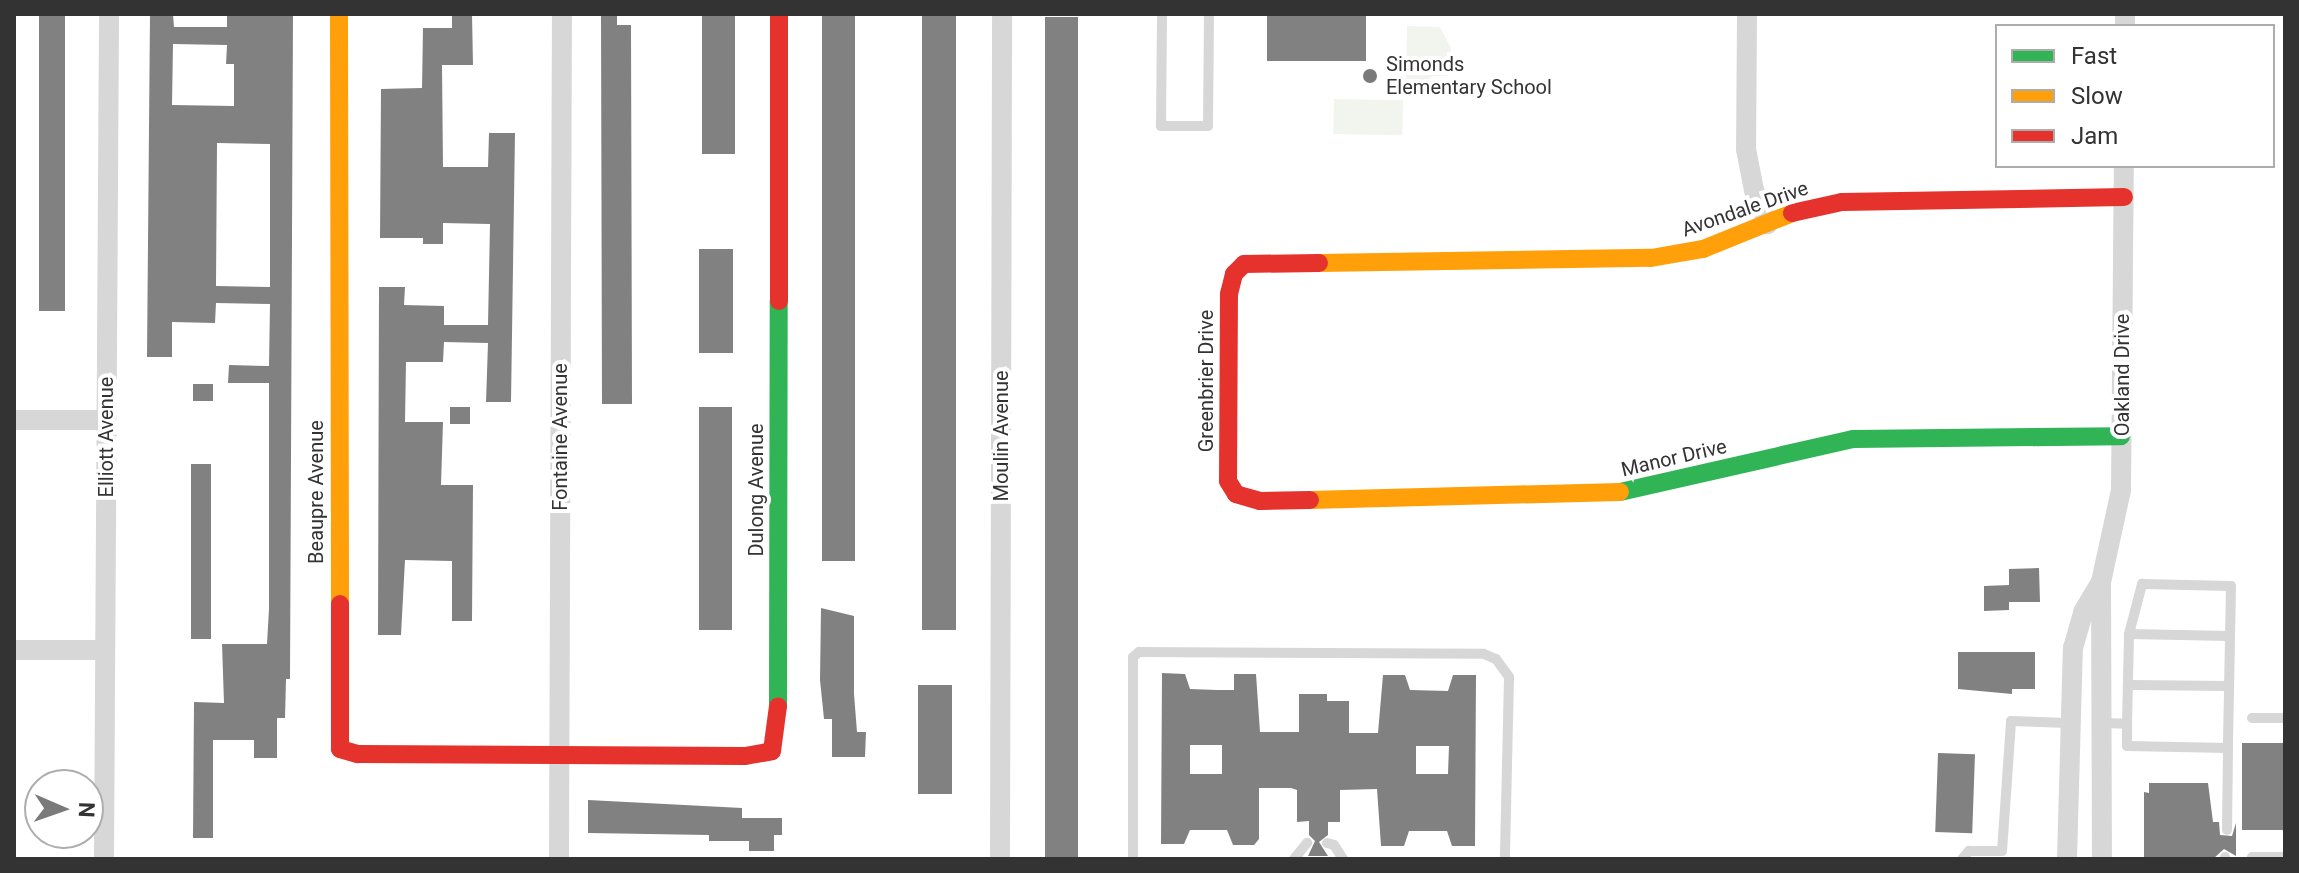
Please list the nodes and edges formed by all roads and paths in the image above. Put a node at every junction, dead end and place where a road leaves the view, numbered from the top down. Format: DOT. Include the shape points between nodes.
graph roads {
  1 [pos="109,14"];
  2 [pos="339,14"];
  3 [pos="562,14"];
  4 [pos="779,14"];
  5 [pos="1002,14"];
  6 [pos="1162,14"];
  7 [pos="1209,14"];
  8 [pos="1747,14"];
  9 [pos="2124,168"];
  10 [pos="2124,197"];
  11 [pos="1768,224"];
  12 [pos="1237,269"];
  13 [pos="14,420"];
  14 [pos="106,420"];
  15 [pos="2121,436"];
  16 [pos="1236,494"];
  17 [pos="2101,582"];
  18 [pos="2129,634"];
  19 [pos="2230,636"];
  20 [pos="14,650"];
  21 [pos="105,650"];
  22 [pos="2129,685"];
  23 [pos="2229,686"];
  24 [pos="2252,718"];
  25 [pos="2285,718"];
  26 [pos="2068,723"];
  27 [pos="2103,723"];
  28 [pos="2127,724"];
  29 [pos="2228,748"];
  30 [pos="559,754"];
  31 [pos="2227,830"];
  32 [pos="1307,843"];
  33 [pos="1327,843"];
  34 [pos="2252,857"];
  35 [pos="2285,857"];
  36 [pos="104,859"];
  37 [pos="559,859"];
  38 [pos="1000,859"];
  39 [pos="1133,859"];
  40 [pos="1294,859"];
  41 [pos="1343,859"];
  42 [pos="1505,859"];
  43 [pos="1962,859"];
  44 [pos="2067,859"];
  45 [pos="2102,859"];
  1 -- 14 [label="street, Elliott Avenue"];
  2 -- 30 [label="street, Beaupre Avenue" via="340,749 358,754"];
  3 -- 30 [label="street, Fontaine Avenue"];
  4 -- 30 [label="street, Dulong Avenue" via="776,744 758,755"];
  5 -- 38 [label="street, Moulin Avenue"];
  6 -- 7 [label="lane" via="1161,126 1208,126"];
  8 -- 11 [label="street" via="1746,149"];
  9 -- 10 [label="street, Oakland Drive"];
  10 -- 11 [label="street, Avondale Drive" via="1842,202"];
  10 -- 15 [label="street, Oakland Drive"];
  11 -- 12 [label="street, Avondale Drive" via="1703,249 1651,258 1261,262"];
  12 -- 16 [label="street, Greenbrier Drive" via="1229,294 1228,481"];
  13 -- 14 [label="street"];
  14 -- 21 [label="street, Elliott Avenue"];
  15 -- 16 [label="street, Manor Drive" via="1853,439 1643,489 1579,497 1260,501"];
  15 -- 17 [label="street, Oakland Drive" via="2117,518"];
  17 -- 26 [label="street, Oakland Drive" via="2078,629"];
  17 -- 27 [label="street, Oakland Drive"];
  18 -- 19 [label="lane"];
  18 -- 19 [label="lane" via="2142,584 2231,586"];
  18 -- 22 [label="lane"];
  19 -- 23 [label="lane"];
  20 -- 21 [label="street"];
  21 -- 36 [label="street, Elliott Avenue"];
  22 -- 23 [label="lane"];
  22 -- 28 [label="lane"];
  23 -- 29 [label="lane"];
  24 -- 25 [label="lane"];
  26 -- 27 [label="street"];
  26 -- 43 [label="lane" via="2011,721 2002,851 1969,851"];
  26 -- 44 [label="street, Oakland Drive"];
  27 -- 28 [label="lane"];
  27 -- 45 [label="street, Oakland Drive"];
  28 -- 29 [label="lane" via="2127,746"];
  29 -- 31 [label="lane"];
  30 -- 37 [label="street, Fontaine Avenue"];
  32 -- 40 [label="lane"];
  33 -- 41 [label="lane"];
  34 -- 35 [label="lane"];
  39 -- 42 [label="lane" via="1133,657 1139,652 1484,654 1496,659 1509,677"];
}
